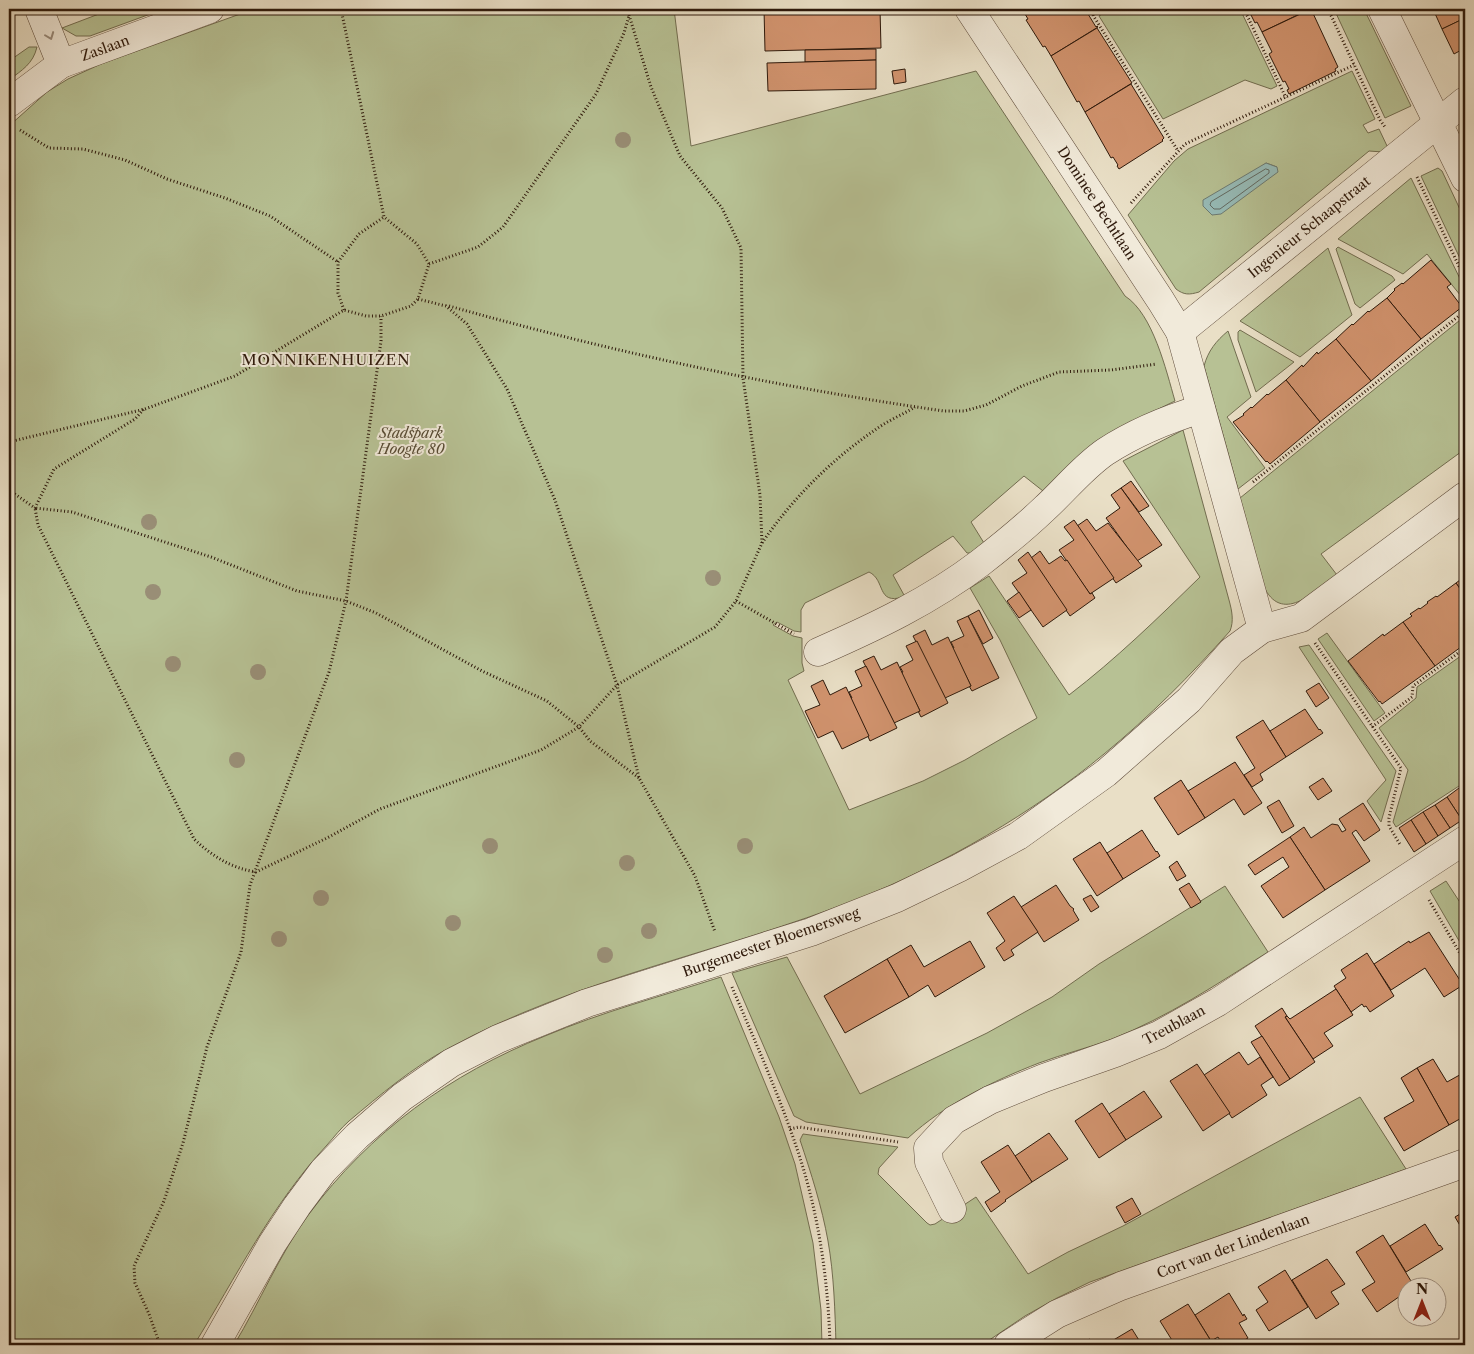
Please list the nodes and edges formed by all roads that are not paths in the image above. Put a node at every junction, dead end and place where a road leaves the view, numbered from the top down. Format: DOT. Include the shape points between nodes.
graph roads {
  1 [pos="40,9"];
  2 [pos="210,9"];
  3 [pos="969,9"];
  4 [pos="1382,9"];
  5 [pos="61,64"];
  6 [pos="1465,101"];
  7 [pos="9,103"];
  8 [pos="1439,122"];
  9 [pos="1465,178"];
  10 [pos="1184,345"];
  11 [pos="1201,409"];
  12 [pos="1465,496"];
  13 [pos="1262,629"];
  14 [pos="818,652"];
  15 [pos="1465,840"];
  16 [pos="1465,1163"];
  17 [pos="952,1209"];
  18 [pos="215,1345"];
  19 [pos="1008,1345"];
  1 -- 5 [label="street, one-way"];
  2 -- 5 [label="street, Zaslaan"];
  3 -- 10 [label="street, Dominee Bechtlaan" via="1161,301"];
  4 -- 8 [label="street"];
  5 -- 7 [label="street, Zaslaan"];
  6 -- 8 [label="street, Ingenieur Schaapstraat"];
  8 -- 9 [label="street"];
  8 -- 10 [label="street, Ingenieur Schaapstraat"];
  10 -- 11 [label="street, Dominee Bechtlaan"];
  11 -- 13 [label="street, Dominee Bechtlaan"];
  11 -- 14 [label="street" via="1176,417 1104,453 980,563 910,609"];
  12 -- 13 [label="street, Burgemeester Bloemersweg" via="1301,618"];
  13 -- 18 [label="street, Burgemeester Bloemersweg" via="1232,651 1190,700 1106,774 1018,836 960,868 897,898 811,932 587,1003 498,1039 451,1063 402,1097 323,1171 272,1244"];
  15 -- 17 [label="street, Treublaan" via="1218,1002 1159,1035 990,1100 954,1120 928,1148 929,1162"];
  16 -- 19 [label="street, Cort van der Lindenlaan" via="1121,1286 1057,1314"];
}
